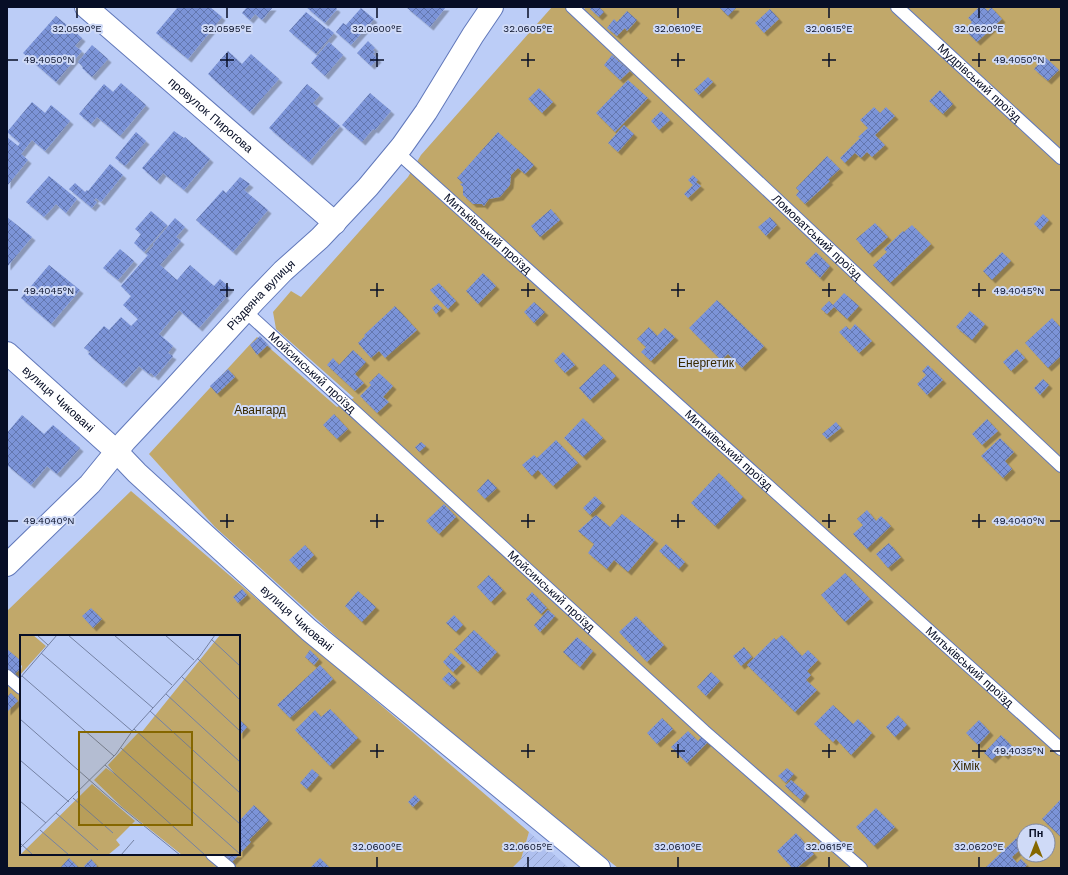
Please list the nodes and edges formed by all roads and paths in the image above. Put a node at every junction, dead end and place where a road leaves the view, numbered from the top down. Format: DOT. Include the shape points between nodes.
graph roads {
  1 [pos="86,7"];
  2 [pos="492,7"];
  3 [pos="572,7"];
  4 [pos="897,7"];
  5 [pos="397,152"];
  6 [pos="1061,158"];
  7 [pos="335,223"];
  8 [pos="245,311"];
  9 [pos="7,353"];
  10 [pos="116,451"];
  11 [pos="1061,466"];
  12 [pos="7,565"];
  13 [pos="7,676"];
  14 [pos="20,687"];
  15 [pos="1061,749"];
  16 [pos="213,855"];
  17 [pos="229,868"];
  18 [pos="599,868"];
  19 [pos="862,868"];
  1 -- 7 [label="street, провулок Пирогова"];
  2 -- 5 [label="street, Різдвяна вулиця" via="426,112"];
  3 -- 11 [label="lane, Ломоватський проїзд"];
  4 -- 6 [label="lane, Мудрівський проїзд"];
  5 -- 7 [label="street, Різдвяна вулиця"];
  5 -- 15 [label="lane, Митьківський проїзд"];
  7 -- 8 [label="street, Різдвяна вулиця"];
  8 -- 10 [label="street, Різдвяна вулиця"];
  8 -- 19 [label="lane, Мойсинський проїзд" via="704,731"];
  9 -- 10 [label="street, вулиця Чиковані"];
  10 -- 12 [label="street, Різдвяна вулиця" via="90,484"];
  10 -- 18 [label="street, вулиця Чиковані" via="310,630"];
  13 -- 14 [label="lane"];
  16 -- 17 [label="lane"];
}
